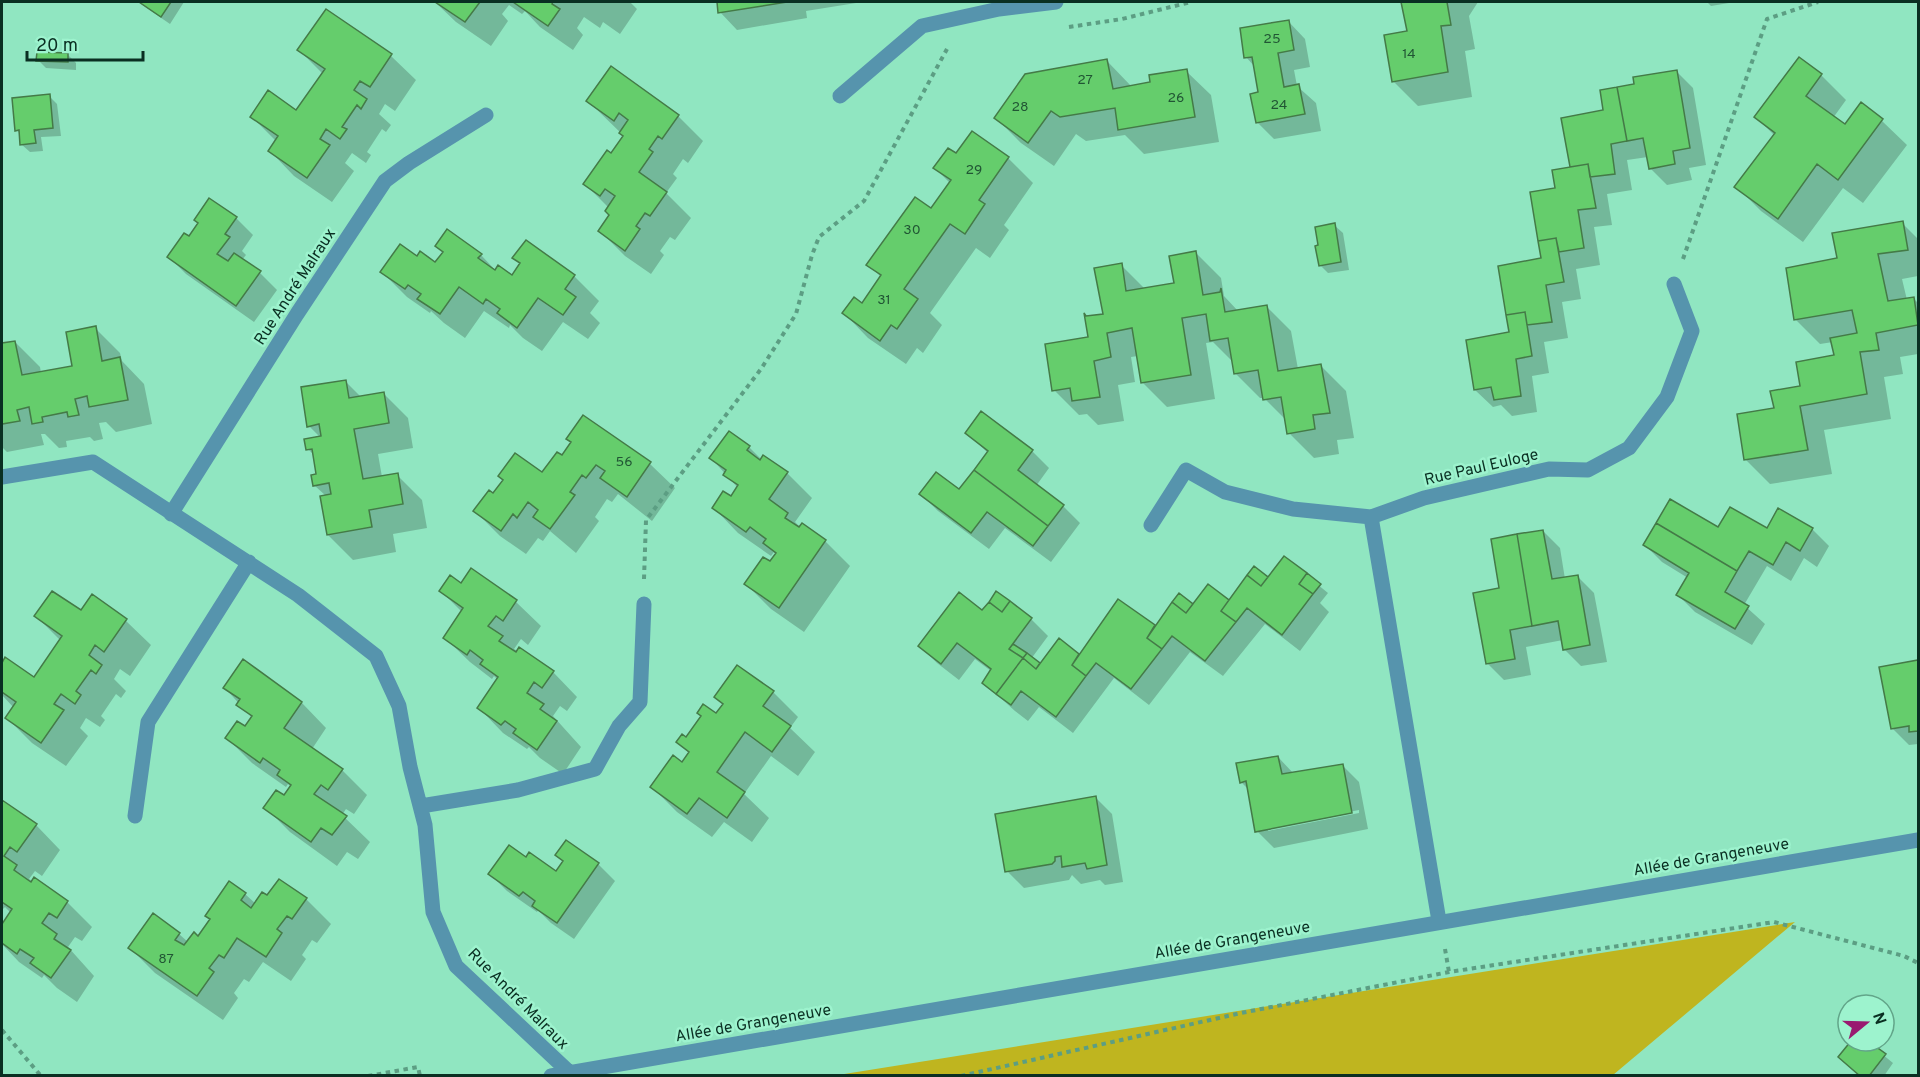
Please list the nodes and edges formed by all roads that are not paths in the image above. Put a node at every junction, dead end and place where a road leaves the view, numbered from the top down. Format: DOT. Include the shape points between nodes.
graph roads {
  1 [pos="1056,2"];
  2 [pos="840,96"];
  3 [pos="486,115"];
  4 [pos="1674,284"];
  5 [pos="2,477"];
  6 [pos="171,514"];
  7 [pos="1371,517"];
  8 [pos="1151,525"];
  9 [pos="249,562"];
  10 [pos="644,604"];
  11 [pos="421,806"];
  12 [pos="135,816"];
  13 [pos="1918,840"];
  14 [pos="1439,921"];
  15 [pos="568,1072"];
  16 [pos="551,1076"];
  1 -- 2 [label="street" via="999,9 922,26"];
  3 -- 6 [label="street, Rue André Malraux" via="385,181"];
  4 -- 7 [label="street, Rue Paul Euloge" via="1692,331 1667,397 1629,448 1588,470 1549,469 1424,498"];
  5 -- 6 [label="street, Rue André Malraux" via="93,462"];
  6 -- 9 [label="street, Rue André Malraux"];
  7 -- 8 [label="street, Rue Paul Euloge" via="1293,509 1225,492 1186,470"];
  7 -- 14 [label="street"];
  9 -- 11 [label="street, Rue André Malraux" via="376,656 399,706"];
  9 -- 12 [label="street" via="148,722"];
  10 -- 11 [label="street" via="640,702 619,726 595,769 518,790"];
  11 -- 15 [label="street, Rue André Malraux" via="434,912 456,966"];
  13 -- 14 [label="street, Allée de Grangeneuve"];
  14 -- 15 [label="street, Allée de Grangeneuve"];
  15 -- 16 [label="street, Allée de Grangeneuve"];
}
